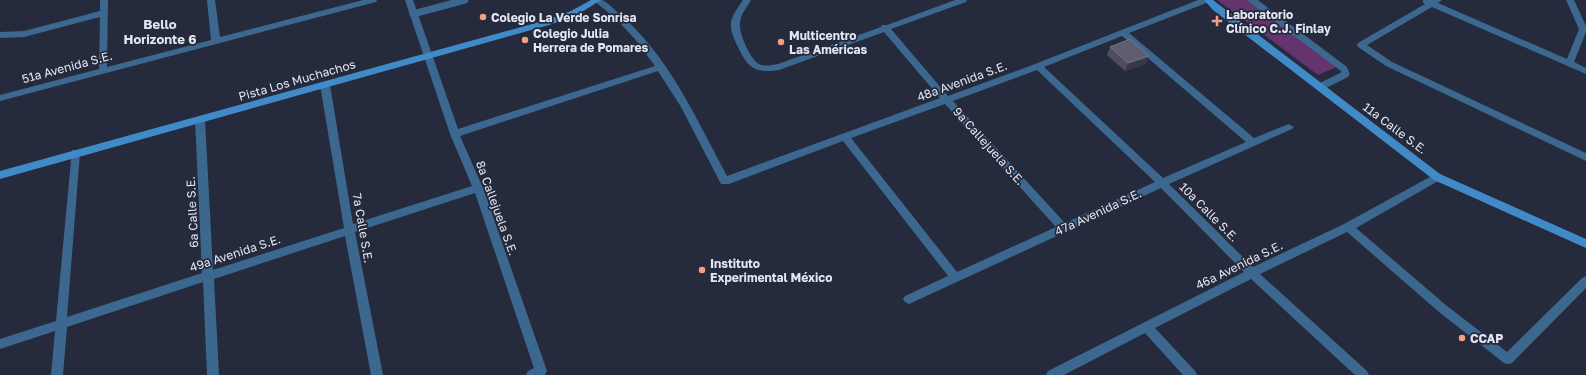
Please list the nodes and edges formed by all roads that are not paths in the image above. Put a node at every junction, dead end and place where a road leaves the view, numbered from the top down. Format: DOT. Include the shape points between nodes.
graph roads {
  1 [pos="104,0"];
  2 [pos="211,0"];
  3 [pos="373,0"];
  4 [pos="409,0"];
  5 [pos="465,0"];
  6 [pos="597,0"];
  7 [pos="746,0"];
  8 [pos="964,0"];
  9 [pos="1207,0"];
  10 [pos="1252,0"];
  11 [pos="1570,0"];
  12 [pos="1431,1"];
  13 [pos="103,13"];
  14 [pos="413,14"];
  15 [pos="885,27"];
  16 [pos="1122,32"];
  17 [pos="0,35"];
  18 [pos="216,42"];
  19 [pos="427,55"];
  20 [pos="1569,64"];
  21 [pos="1038,66"];
  22 [pos="661,67"];
  23 [pos="103,70"];
  24 [pos="1586,71"];
  25 [pos="325,86"];
  26 [pos="1320,87"];
  27 [pos="0,98"];
  28 [pos="946,99"];
  29 [pos="200,120"];
  30 [pos="1289,127"];
  31 [pos="455,134"];
  32 [pos="845,137"];
  33 [pos="1252,143"];
  34 [pos="75,153"];
  35 [pos="1586,157"];
  36 [pos="0,175"];
  37 [pos="1438,176"];
  38 [pos="1162,183"];
  39 [pos="478,188"];
  40 [pos="1348,227"];
  41 [pos="1063,228"];
  42 [pos="349,229"];
  43 [pos="1586,244"];
  44 [pos="1252,273"];
  45 [pos="208,275"];
  46 [pos="955,277"];
  47 [pos="1586,281"];
  48 [pos="908,299"];
  49 [pos="62,323"];
  50 [pos="1146,327"];
  51 [pos="0,344"];
  52 [pos="536,373"];
  53 [pos="57,375"];
  54 [pos="213,375"];
  55 [pos="377,375"];
  56 [pos="1052,375"];
  57 [pos="1191,375"];
  58 [pos="1363,375"];
  1 -- 13 [label="street"];
  2 -- 18 [label="street"];
  3 -- 18 [label="street, 51a Avenida S.E."];
  4 -- 14 [label="street, 8a Callejuela S.E."];
  5 -- 14 [label="lane"];
  6 -- 19 [label="street, Pista Los Muchachos" via="574,13 546,23"];
  6 -- 22 [label="street" via="615,12 629,26"];
  7 -- 15 [label="street" via="738,14 735,29 748,60 753,66 760,68 779,67"];
  8 -- 15 [label="street"];
  9 -- 16 [label="street, 48a Avenida S.E."];
  9 -- 26 [label="street, 11a Calle S.E."];
  10 -- 26 [label="lane" via="1344,69 1346,74"];
  11 -- 20 [label="street" via="1583,29"];
  12 -- 20 [label="street"];
  12 -- 35 [label="street" via="1361,45 1389,64"];
  13 -- 17 [label="street" via="24,34"];
  13 -- 23 [label="street"];
  14 -- 19 [label="street, 8a Callejuela S.E."];
  15 -- 28 [label="street, 9a Callejuela S.E."];
  16 -- 21 [label="street, 48a Avenida S.E."];
  16 -- 33 [label="street"];
  18 -- 23 [label="street, 51a Avenida S.E."];
  19 -- 25 [label="street, Pista Los Muchachos"];
  19 -- 31 [label="street, 8a Callejuela S.E."];
  20 -- 24 [label="street"];
  21 -- 28 [label="street, 48a Avenida S.E."];
  21 -- 38 [label="street, 10a Calle S.E."];
  22 -- 31 [label="street"];
  22 -- 32 [label="street, 48a Avenida S.E." via="725,181"];
  23 -- 27 [label="street, 51a Avenida S.E."];
  25 -- 29 [label="street, Pista Los Muchachos"];
  25 -- 42 [label="street, 7a Calle S.E."];
  26 -- 37 [label="street, 11a Calle S.E."];
  28 -- 32 [label="street, 48a Avenida S.E."];
  28 -- 41 [label="street, 9a Callejuela S.E."];
  29 -- 34 [label="street, Pista Los Muchachos"];
  29 -- 45 [label="street, 6a Calle S.E."];
  30 -- 33 [label="street, 47a Avenida S.E."];
  31 -- 39 [label="street, 8a Callejuela S.E."];
  32 -- 46 [label="street"];
  33 -- 38 [label="street, 47a Avenida S.E."];
  34 -- 36 [label="street, Pista Los Muchachos"];
  34 -- 49 [label="street"];
  37 -- 40 [label="street, 46a Avenida S.E."];
  37 -- 43 [label="street, 11a Calle S.E."];
  38 -- 41 [label="street, 47a Avenida S.E."];
  38 -- 44 [label="street, 10a Calle S.E."];
  39 -- 42 [label="street, 49a Avenida S.E."];
  39 -- 52 [label="street, 8a Callejuela S.E."];
  40 -- 44 [label="street, 46a Avenida S.E."];
  40 -- 47 [label="street" via="1443,309 1508,359"];
  41 -- 46 [label="street, 47a Avenida S.E."];
  42 -- 45 [label="street, 49a Avenida S.E."];
  42 -- 55 [label="street, 7a Calle S.E."];
  44 -- 50 [label="street, 46a Avenida S.E."];
  44 -- 58 [label="street, 10a Calle S.E."];
  45 -- 49 [label="street, 49a Avenida S.E."];
  45 -- 54 [label="street, 6a Calle S.E."];
  46 -- 48 [label="street, 47a Avenida S.E."];
  49 -- 51 [label="street, 49a Avenida S.E."];
  49 -- 53 [label="street"];
  50 -- 56 [label="street, 46a Avenida S.E."];
  50 -- 57 [label="street"];
}
